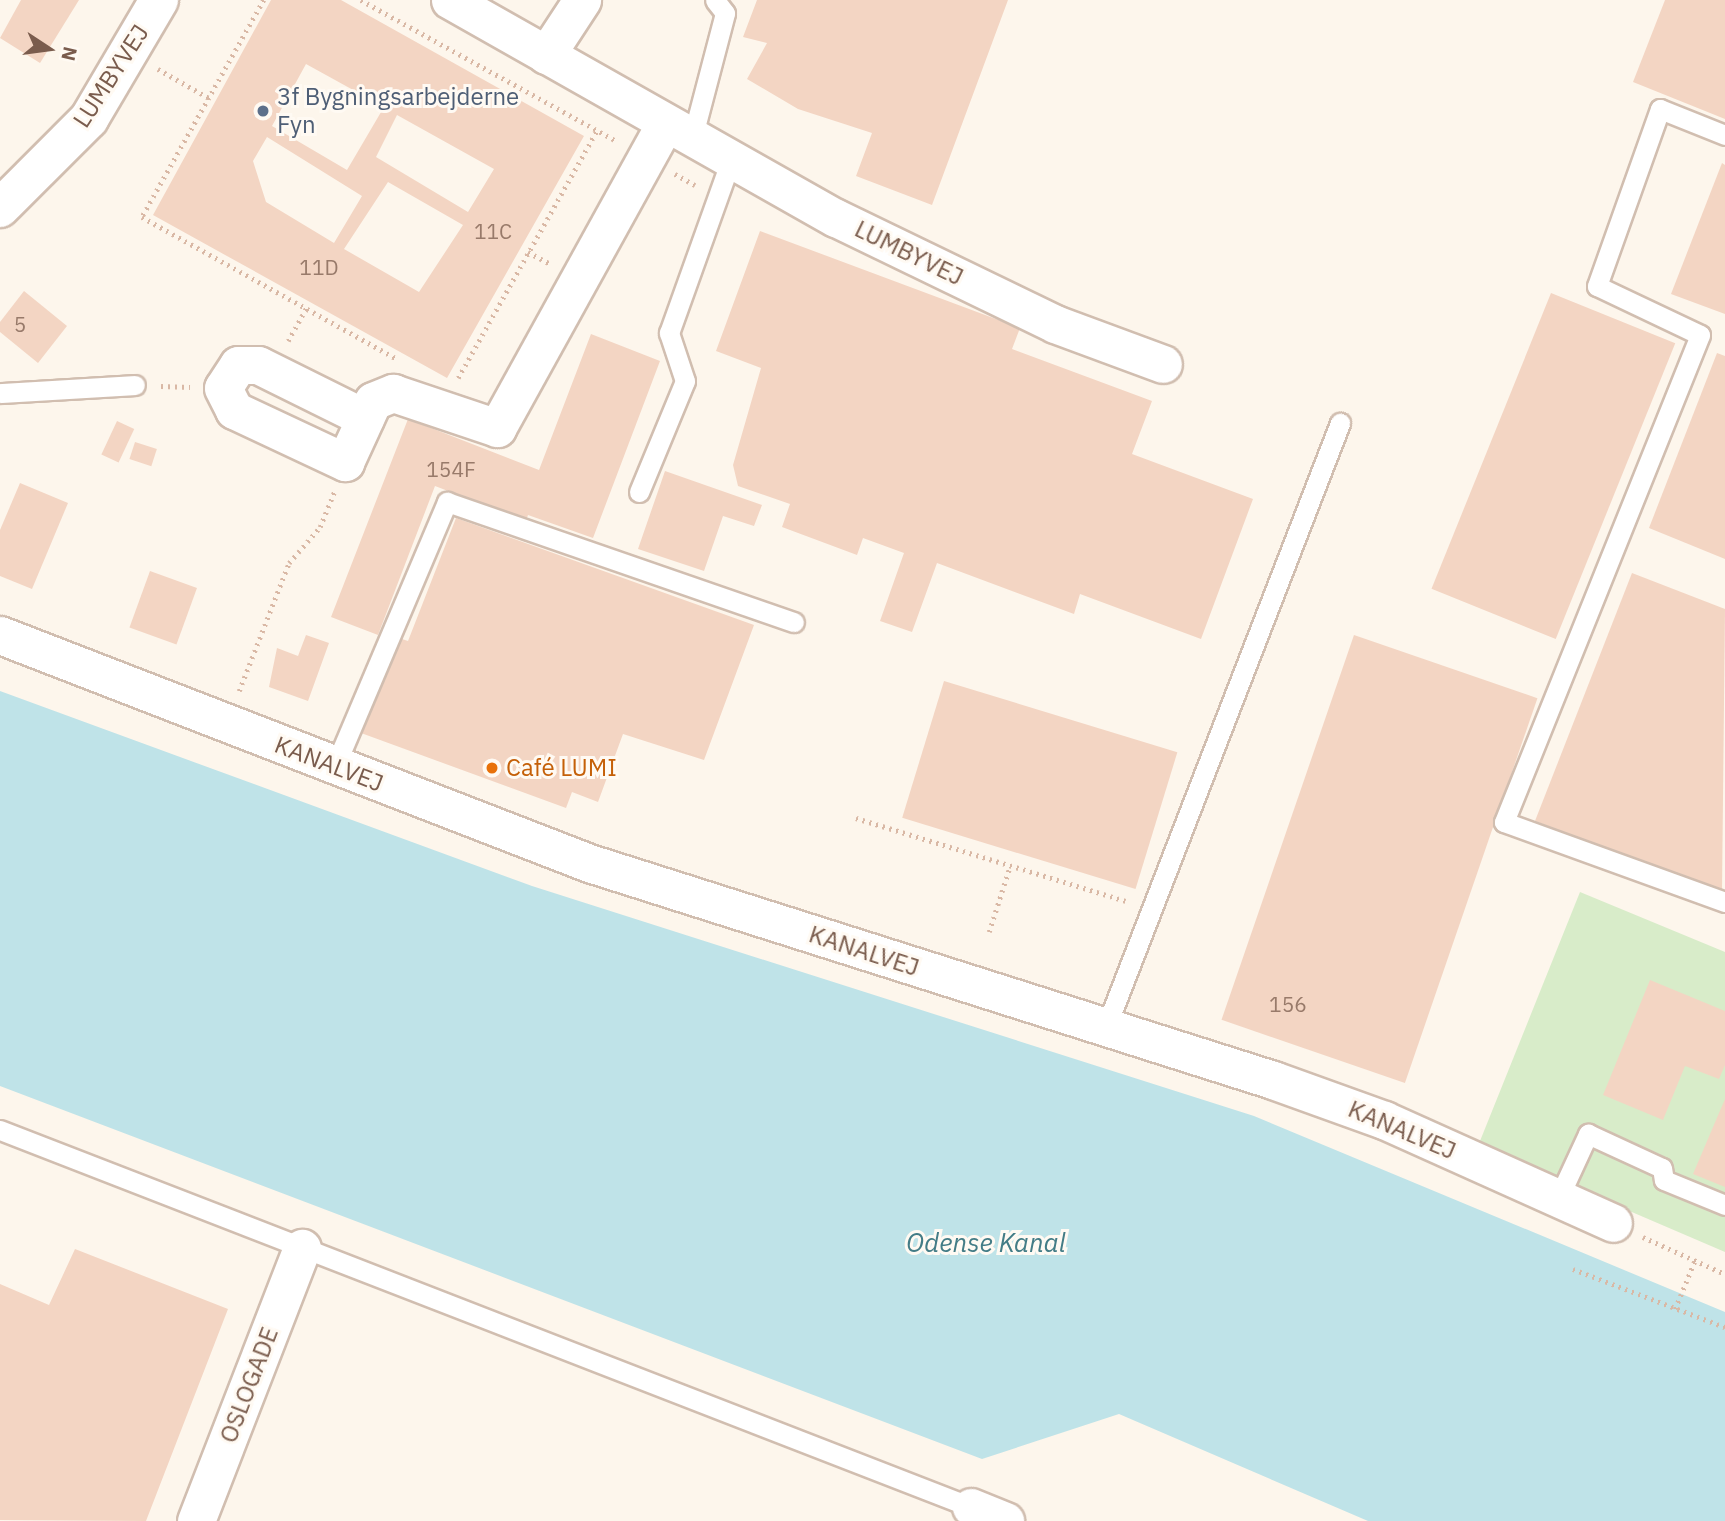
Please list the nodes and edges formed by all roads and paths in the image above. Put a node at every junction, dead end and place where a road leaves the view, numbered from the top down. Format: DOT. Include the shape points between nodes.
graph roads {
  1 [pos="159,0"];
  2 [pos="264,0"];
  3 [pos="361,0"];
  4 [pos="582,0"];
  5 [pos="715,0"];
  6 [pos="462,3"];
  7 [pos="128,53"];
  8 [pos="547,55"];
  9 [pos="209,98"];
  10 [pos="678,132"];
  11 [pos="1725,135"];
  12 [pos="731,160"];
  13 [pos="0,208"];
  14 [pos="403,363"];
  15 [pos="1163,364"];
  16 [pos="135,385"];
  17 [pos="223,388"];
  18 [pos="451,390"];
  19 [pos="0,393"];
  20 [pos="365,418"];
  21 [pos="1340,423"];
  22 [pos="345,462"];
  23 [pos="639,492"];
  24 [pos="794,622"];
  25 [pos="0,635"];
  26 [pos="226,724"];
  27 [pos="335,766"];
  28 [pos="856,818"];
  29 [pos="1010,866"];
  30 [pos="1126,901"];
  31 [pos="1725,902"];
  32 [pos="989,932"];
  33 [pos="1106,1027"];
  34 [pos="0,1130"];
  35 [pos="1558,1199"];
  36 [pos="1725,1205"];
  37 [pos="1613,1223"];
  38 [pos="302,1248"];
  39 [pos="1695,1260"];
  40 [pos="1573,1269"];
  41 [pos="1725,1274"];
  42 [pos="1675,1309"];
  43 [pos="1725,1327"];
  44 [pos="971,1507"];
  45 [pos="196,1521"];
  46 [pos="1005,1521"];
  1 -- 7 [label="street, LUMBYVEJ"];
  2 -- 9 [label="path"];
  3 -- 18 [label="path" via="597,130"];
  4 -- 8 [label="street"];
  5 -- 10 [label="lane" via="725,13"];
  6 -- 8 [label="street, LUMBYVEJ"];
  7 -- 9 [label="path"];
  7 -- 13 [label="street, LUMBYVEJ" via="89,118"];
  8 -- 10 [label="street, LUMBYVEJ"];
  9 -- 14 [label="path" via="142,217"];
  10 -- 12 [label="street, LUMBYVEJ"];
  10 -- 20 [label="street" via="497,428 393,394 373,401"];
  11 -- 31 [label="lane" via="1660,109 1597,286 1700,335 1504,822"];
  12 -- 15 [label="street, LUMBYVEJ" via="1055,324"];
  12 -- 23 [label="lane" via="669,333 685,380"];
  16 -- 17 [label="path"];
  16 -- 19 [label="lane"];
  17 -- 20 [label="street" via="238,365 258,365"];
  17 -- 22 [label="street" via="234,410"];
  20 -- 22 [label="street"];
  21 -- 33 [label="lane"];
  22 -- 26 [label="path" via="320,527 289,563"];
  24 -- 27 [label="lane" via="447,502"];
  25 -- 26 [label="street, KANALVEJ"];
  26 -- 27 [label="street, KANALVEJ"];
  27 -- 33 [label="street, KANALVEJ" via="589,863"];
  28 -- 29 [label="path"];
  29 -- 30 [label="path"];
  29 -- 32 [label="path"];
  33 -- 35 [label="street, KANALVEJ" via="1384,1120"];
  34 -- 38 [label="lane"];
  35 -- 36 [label="lane" via="1588,1134 1662,1168 1664,1180"];
  35 -- 37 [label="street, KANALVEJ"];
  37 -- 39 [label="path"];
  38 -- 44 [label="lane"];
  38 -- 45 [label="street, OSLOGADE"];
  39 -- 41 [label="path"];
  39 -- 42 [label="path"];
  40 -- 42 [label="path"];
  42 -- 43 [label="path"];
  44 -- 46 [label="street"];
}
